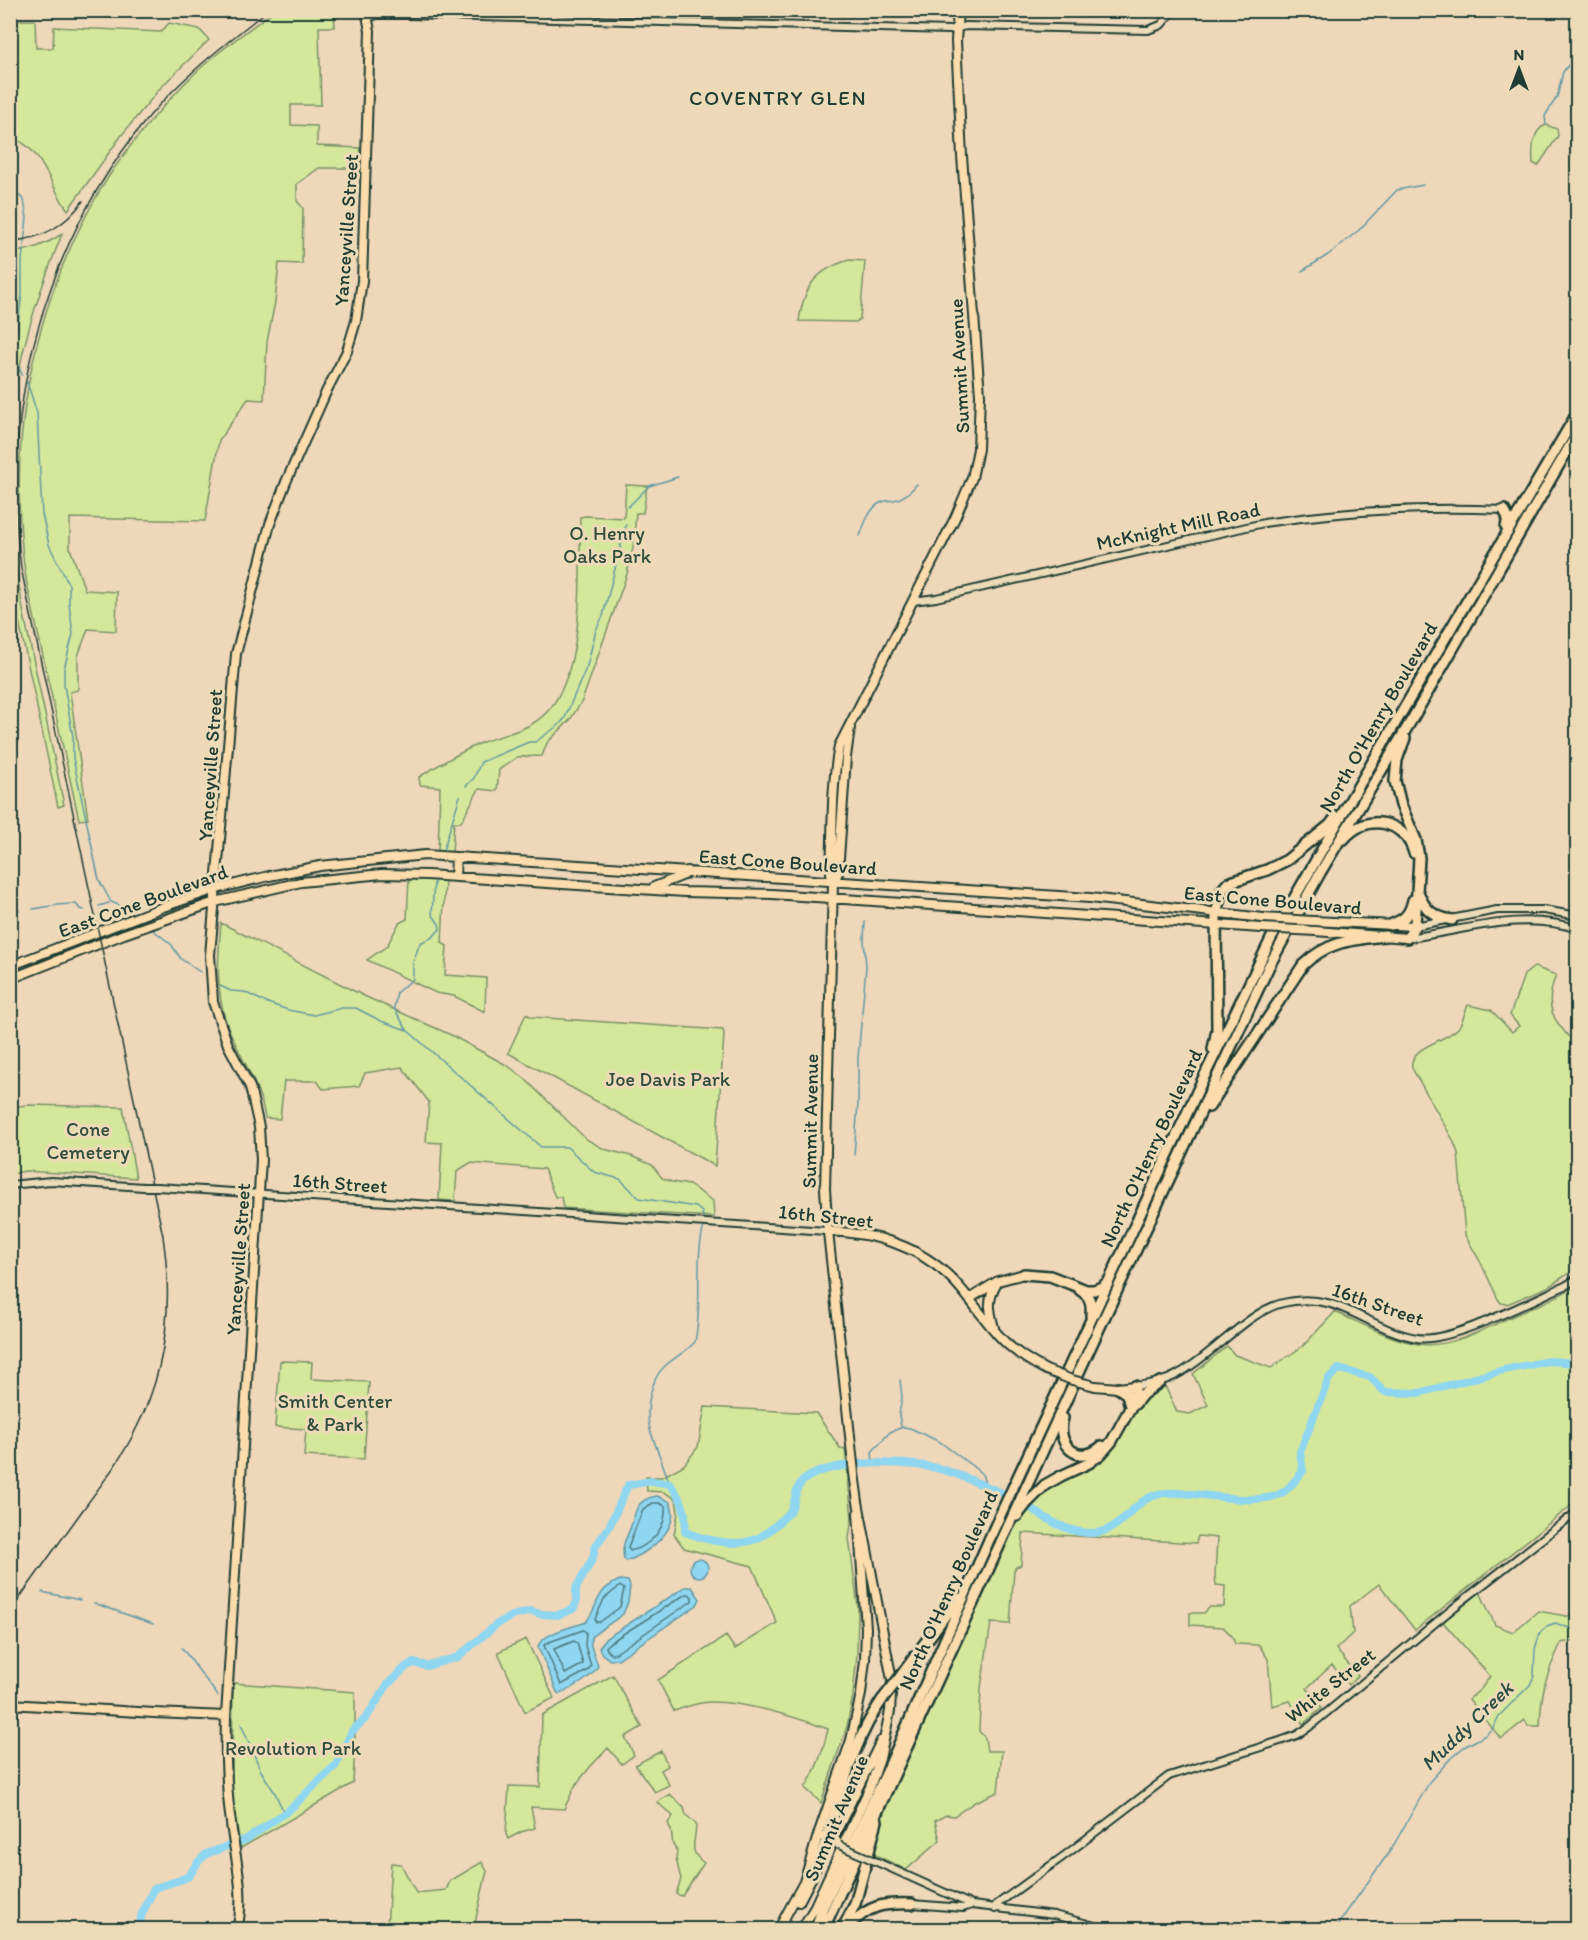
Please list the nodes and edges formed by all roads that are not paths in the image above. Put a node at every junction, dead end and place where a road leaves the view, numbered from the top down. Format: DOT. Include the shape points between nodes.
graph roads {
  1 [pos="958,10"];
  2 [pos="1174,10"];
  3 [pos="367,14"];
  4 [pos="956,28"];
  5 [pos="1578,412"];
  6 [pos="1578,432"];
  7 [pos="1522,507"];
  8 [pos="1503,510"];
  9 [pos="1504,535"];
  10 [pos="923,580"];
  11 [pos="936,598"];
  12 [pos="913,601"];
  13 [pos="1414,716"];
  14 [pos="1352,796"];
  15 [pos="456,857"];
  16 [pos="687,871"];
  17 [pos="1320,873"];
  18 [pos="455,877"];
  19 [pos="833,883"];
  20 [pos="216,889"];
  21 [pos="647,889"];
  22 [pos="1418,891"];
  23 [pos="833,898"];
  24 [pos="215,902"];
  25 [pos="1216,914"];
  26 [pos="1578,916"];
  27 [pos="1452,920"];
  28 [pos="1216,924"];
  29 [pos="1390,925"];
  30 [pos="1415,926"];
  31 [pos="1578,929"];
  32 [pos="1384,936"];
  33 [pos="1407,938"];
  34 [pos="46,952"];
  35 [pos="10,966"];
  36 [pos="22,974"];
  37 [pos="10,979"];
  38 [pos="1203,1079"];
  39 [pos="1181,1155"];
  40 [pos="10,1185"];
  41 [pos="258,1195"];
  42 [pos="828,1231"];
  43 [pos="1024,1274"];
  44 [pos="1578,1278"];
  45 [pos="1111,1279"];
  46 [pos="998,1281"];
  47 [pos="1065,1281"];
  48 [pos="969,1299"];
  49 [pos="1091,1321"];
  50 [pos="994,1329"];
  51 [pos="1160,1382"];
  52 [pos="1135,1386"];
  53 [pos="1118,1388"];
  54 [pos="1072,1389"];
  55 [pos="1129,1406"];
  56 [pos="858,1502"];
  57 [pos="1578,1511"];
  58 [pos="1006,1532"];
  59 [pos="973,1576"];
  60 [pos="10,1704"];
  61 [pos="226,1716"];
  62 [pos="888,1722"];
  63 [pos="836,1780"];
  64 [pos="885,1793"];
  65 [pos="826,1839"];
  66 [pos="838,1845"];
  67 [pos="912,1904"];
  68 [pos="972,1905"];
  69 [pos="995,1908"];
  70 [pos="237,1929"];
  71 [pos="779,1929"];
  72 [pos="801,1929"];
  73 [pos="815,1929"];
  74 [pos="823,1929"];
  75 [pos="843,1929"];
  76 [pos="1110,1929"];
  1 -- 4 [label="main road, Summit Avenue"];
  2 -- 4 [label="street" via="1161,25 1148,30"];
  3 -- 4 [label="street"];
  3 -- 20 [label="main road, Yanceyville Street" via="367,146 362,280 356,321 347,351 270,524 236,654"];
  4 -- 10 [label="main road, Summit Avenue" via="980,436 972,478"];
  5 -- 7 [label="highway, North O'Henry Boulevard"];
  6 -- 13 [label="highway, North O'Henry Boulevard"];
  7 -- 8 [label="highway"];
  7 -- 9 [label="highway, North O'Henry Boulevard"];
  8 -- 9 [label="highway" via="1508,518"];
  8 -- 11 [label="street, McKnight Mill Road" via="1407,508 1313,516"];
  9 -- 14 [label="highway, North O'Henry Boulevard"];
  10 -- 11 [label="street" via="926,593"];
  10 -- 12 [label="main road, Summit Avenue"];
  11 -- 12 [label="street, McKnight Mill Road"];
  12 -- 19 [label="main road, Summit Avenue" via="839,746"];
  13 -- 17 [label="highway, North O'Henry Boulevard"];
  13 -- 22 [label="highway" via="1397,760 1395,781 1416,840"];
  14 -- 25 [label="highway" via="1330,825 1287,860 1228,883 1222,890"];
  14 -- 38 [label="highway, North O'Henry Boulevard" via="1271,939"];
  15 -- 16 [label="main road, East Cone Boulevard"];
  15 -- 18 [label="main road"];
  15 -- 20 [label="main road, East Cone Boulevard" via="424,855 338,864"];
  16 -- 19 [label="main road, East Cone Boulevard"];
  16 -- 21 [label="main road"];
  17 -- 29 [label="highway" via="1354,829 1375,822 1400,830 1415,856 1414,893 1408,915"];
  17 -- 39 [label="highway, North O'Henry Boulevard" via="1269,966"];
  18 -- 21 [label="main road, East Cone Boulevard"];
  18 -- 24 [label="main road, East Cone Boulevard" via="381,874 323,879"];
  19 -- 23 [label="main road, Summit Avenue"];
  19 -- 25 [label="main road, East Cone Boulevard" via="1090,898"];
  20 -- 24 [label="main road, Yanceyville Street"];
  20 -- 34 [label="main road, East Cone Boulevard"];
  21 -- 23 [label="main road, East Cone Boulevard"];
  22 -- 27 [label="highway" via="1430,913"];
  22 -- 30 [label="highway"];
  23 -- 28 [label="main road, East Cone Boulevard"];
  23 -- 42 [label="main road, Summit Avenue" via="824,1165"];
  24 -- 36 [label="main road, East Cone Boulevard"];
  24 -- 41 [label="main road, Yanceyville Street" via="210,955 213,1002 255,1107 260,1138"];
  25 -- 28 [label="highway"];
  25 -- 29 [label="main road, East Cone Boulevard, bridge"];
  26 -- 27 [label="street, East Cone Boulevard" via="1524,909 1497,910"];
  27 -- 30 [label="street, East Cone Boulevard"];
  28 -- 32 [label="main road, East Cone Boulevard, bridge"];
  28 -- 38 [label="highway" via="1217,1030"];
  29 -- 30 [label="main road, East Cone Boulevard"];
  30 -- 33 [label="highway"];
  31 -- 33 [label="street, East Cone Boulevard" via="1510,921"];
  32 -- 33 [label="main road, East Cone Boulevard"];
  32 -- 39 [label="highway" via="1330,945 1303,965 1224,1082"];
  34 -- 35 [label="main road, East Cone Boulevard"];
  34 -- 36 [label="main road" via="45,959"];
  36 -- 37 [label="main road, East Cone Boulevard"];
  38 -- 45 [label="highway, North O'Henry Boulevard"];
  39 -- 54 [label="highway, North O'Henry Boulevard"];
  40 -- 41 [label="street, 16th Street, bridge" via="51,1181"];
  41 -- 42 [label="street, 16th Street"];
  41 -- 61 [label="main road, Yanceyville Street"];
  42 -- 48 [label="main road, 16th Street" via="868,1235 911,1249 946,1273"];
  42 -- 56 [label="main road, Summit Avenue"];
  43 -- 46 [label="main road"];
  43 -- 47 [label="highway" via="1042,1274"];
  44 -- 51 [label="street, 16th Street" via="1435,1339 1416,1338 1390,1329 1334,1304 1301,1300 1282,1303 1248,1322 1178,1375"];
  45 -- 47 [label="highway" via="1094,1290"];
  45 -- 49 [label="highway, North O'Henry Boulevard"];
  46 -- 48 [label="main road"];
  46 -- 50 [label="main road" via="989,1298"];
  47 -- 49 [label="highway" via="1090,1299"];
  48 -- 50 [label="main road, 16th Street"];
  49 -- 59 [label="highway, North O'Henry Boulevard"];
  50 -- 53 [label="main road, 16th Street, bridge" via="1012,1348 1046,1370 1095,1386"];
  51 -- 52 [label="street, 16th Street"];
  51 -- 55 [label="highway"];
  52 -- 53 [label="main road, 16th Street"];
  52 -- 55 [label="highway"];
  53 -- 55 [label="highway" via="1127,1394"];
  54 -- 55 [label="highway" via="1061,1434 1069,1449 1079,1453 1087,1454 1101,1447"];
  54 -- 58 [label="highway, North O'Henry Boulevard"];
  55 -- 58 [label="highway" via="1101,1454 1045,1485"];
  56 -- 62 [label="main road, Summit Avenue" via="892,1680"];
  56 -- 63 [label="main road, Summit Avenue" via="865,1660 851,1740"];
  57 -- 69 [label="street, White Street" via="1297,1735 1169,1776"];
  58 -- 64 [label="highway, North O'Henry Boulevard"];
  59 -- 65 [label="highway, bridge" via="869,1719"];
  59 -- 73 [label="highway, North O'Henry Boulevard"];
  60 -- 61 [label="main road"];
  61 -- 70 [label="main road, Yanceyville Street" via="225,1776 241,1903"];
  62 -- 66 [label="main road" via="835,1834"];
  62 -- 72 [label="main road, Summit Avenue" via="870,1787"];
  63 -- 65 [label="main road, Summit Avenue" via="823,1833"];
  63 -- 71 [label="main road, Summit Avenue" via="804,1882"];
  64 -- 74 [label="highway, North O'Henry Boulevard"];
  64 -- 75 [label="highway" via="855,1904"];
  65 -- 66 [label="street"];
  65 -- 71 [label="main road, Summit Avenue" via="803,1895"];
  66 -- 68 [label="street, bridge"];
  67 -- 68 [label="street" via="963,1908"];
  67 -- 75 [label="highway" via="878,1905 862,1912"];
  68 -- 69 [label="street"];
  69 -- 76 [label="street" via="1054,1915"];
}
